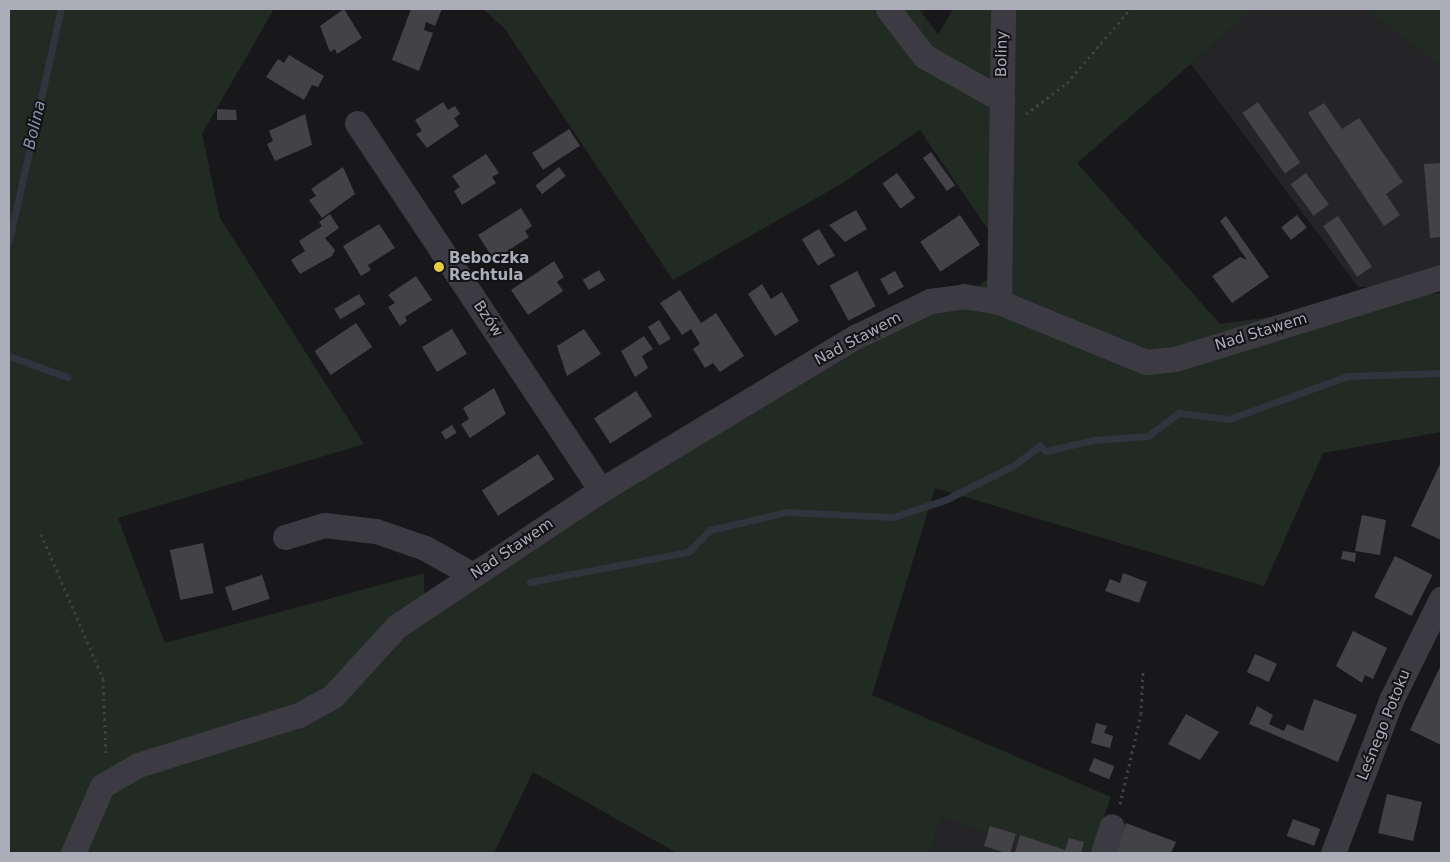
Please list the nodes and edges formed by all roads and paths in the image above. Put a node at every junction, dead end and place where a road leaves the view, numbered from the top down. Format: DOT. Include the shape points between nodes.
graph roads {
  1 [pos="888,9"];
  2 [pos="1003,9"];
  3 [pos="1130,9"];
  4 [pos="1002,100"];
  5 [pos="357,123"];
  6 [pos="1004,131"];
  7 [pos="1441,277"];
  8 [pos="999,302"];
  9 [pos="601,490"];
  10 [pos="41,534"];
  11 [pos="285,537"];
  12 [pos="473,575"];
  13 [pos="1441,599"];
  14 [pos="1142,672"];
  15 [pos="102,786"];
  16 [pos="1112,826"];
  17 [pos="73,853"];
  18 [pos="1103,853"];
  19 [pos="1333,853"];
  1 -- 4 [label="street" via="924,56"];
  2 -- 4 [label="street, Boliny"];
  3 -- 6 [label="path" via="1067,83"];
  4 -- 6 [label="street"];
  5 -- 9 [label="street, Bzów"];
  6 -- 8 [label="street"];
  7 -- 8 [label="street, Nad Stawem" via="1175,358 1146,362"];
  8 -- 9 [label="street, Nad Stawem" via="964,296 930,301 855,337"];
  9 -- 12 [label="street, Nad Stawem"];
  10 -- 15 [label="path" via="102,679 108,734"];
  11 -- 12 [label="street" via="324,525 376,531 425,548"];
  12 -- 15 [label="street, Nad Stawem" via="397,626 333,696 299,715 138,765"];
  13 -- 19 [label="street, Leśnego Potoku" via="1391,700"];
  14 -- 16 [label="path" via="1141,714"];
  15 -- 17 [label="street"];
  16 -- 18 [label="street"];
}
